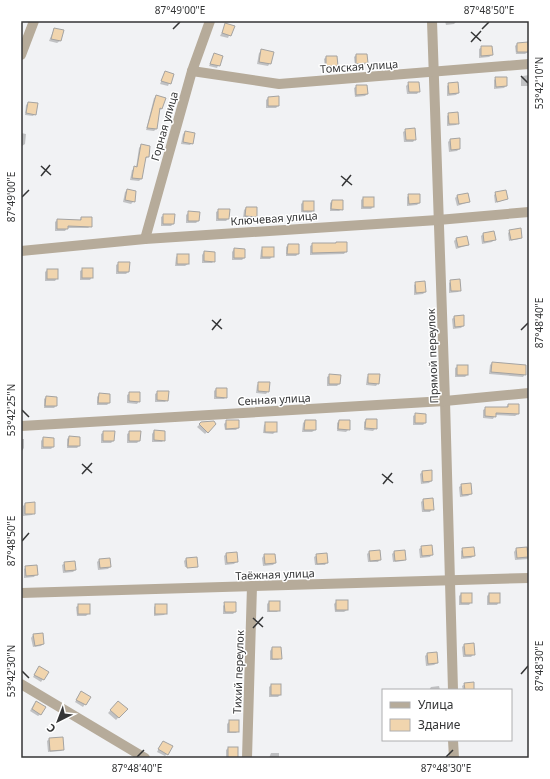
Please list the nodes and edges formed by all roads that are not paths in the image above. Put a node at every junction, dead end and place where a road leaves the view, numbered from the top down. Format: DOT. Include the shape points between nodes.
graph roads {
  1 [pos="34,21"];
  2 [pos="210,21"];
  3 [pos="432,21"];
  4 [pos="21,55"];
  5 [pos="529,64"];
  6 [pos="192,71"];
  7 [pos="434,73"];
  8 [pos="529,212"];
  9 [pos="438,220"];
  10 [pos="145,239"];
  11 [pos="21,251"];
  12 [pos="529,393"];
  13 [pos="445,401"];
  14 [pos="21,426"];
  15 [pos="529,578"];
  16 [pos="451,581"];
  17 [pos="252,586"];
  18 [pos="21,593"];
  19 [pos="21,684"];
  20 [pos="453,689"];
  21 [pos="454,741"];
  22 [pos="145,758"];
  23 [pos="247,758"];
  24 [pos="454,758"];
  1 -- 4 [label="street"];
  2 -- 6 [label="street, Горная улица"];
  3 -- 7 [label="street, Прямой переулок"];
  5 -- 7 [label="street, Томская улица"];
  6 -- 7 [label="street, Томская улица" via="279,84"];
  6 -- 10 [label="street, Горная улица"];
  7 -- 9 [label="street, Прямой переулок"];
  8 -- 9 [label="street, Ключевая улица"];
  9 -- 10 [label="street, Ключевая улица"];
  9 -- 13 [label="street, Прямой переулок"];
  10 -- 11 [label="street, Ключевая улица"];
  12 -- 13 [label="street, Сенная улица"];
  13 -- 14 [label="street, Сенная улица"];
  13 -- 16 [label="street, Прямой переулок"];
  15 -- 16 [label="street, Таёжная улица"];
  16 -- 17 [label="street, Таёжная улица"];
  16 -- 20 [label="street, Прямой переулок"];
  17 -- 18 [label="street, Таёжная улица"];
  17 -- 23 [label="street, Тихий переулок"];
  19 -- 22 [label="street"];
  21 -- 24 [label="street"];
}
